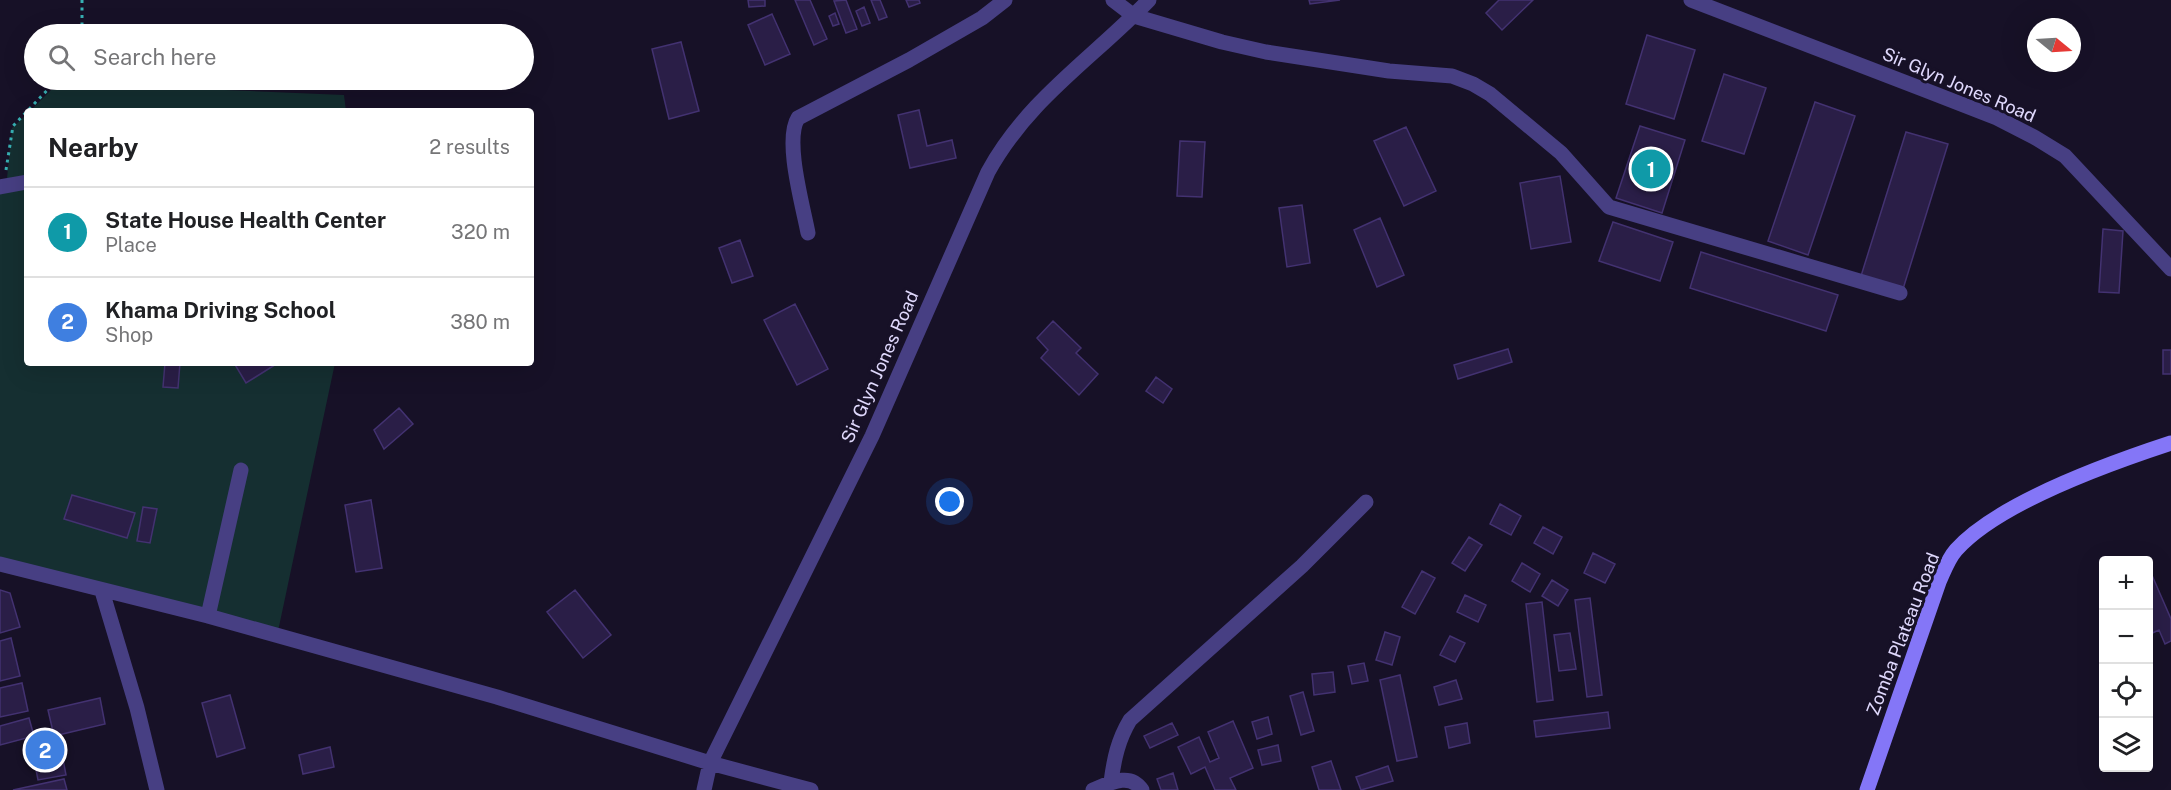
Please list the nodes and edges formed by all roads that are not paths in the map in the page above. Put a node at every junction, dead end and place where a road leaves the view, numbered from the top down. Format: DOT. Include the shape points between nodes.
graph roads {
  1 [pos="1005,0"];
  2 [pos="1113,0"];
  3 [pos="1149,0"];
  4 [pos="1691,0"];
  5 [pos="1134,16"];
  6 [pos="24,183"];
  7 [pos="1,187"];
  8 [pos="808,233"];
  9 [pos="2171,269"];
  10 [pos="1900,293"];
  11 [pos="2171,443"];
  12 [pos="241,470"];
  13 [pos="1366,502"];
  14 [pos="0,564"];
  15 [pos="102,591"];
  16 [pos="208,616"];
  17 [pos="710,763"];
  18 [pos="1111,782"];
  19 [pos="157,790"];
  20 [pos="704,790"];
  21 [pos="811,790"];
  22 [pos="1093,790"];
  23 [pos="1142,790"];
  24 [pos="1867,790"];
  1 -- 8 [label="street" via="982,18 909,60 798,118 793,132"];
  2 -- 5 [label="street"];
  3 -- 5 [label="street, Sir Glyn Jones Road"];
  4 -- 9 [label="street, Sir Glyn Jones Road" via="1996,118 2034,137 2065,156"];
  5 -- 10 [label="street" via="1266,52 1389,71 1452,76 1490,94 1552,146 1609,207"];
  5 -- 17 [label="street, Sir Glyn Jones Road" via="1035,106 1002,147 872,436"];
  6 -- 7 [label="street"];
  11 -- 24 [label="street, Zomba Plateau Road" via="2118,460 2000,515 1955,551 1939,582"];
  12 -- 16 [label="street"];
  13 -- 18 [label="street" via="1302,566 1130,720 1114,756"];
  14 -- 15 [label="street"];
  15 -- 16 [label="street"];
  15 -- 19 [label="street"];
  16 -- 17 [label="street" via="497,697"];
  17 -- 20 [label="street, Sir Glyn Jones Road"];
  17 -- 21 [label="street"];
  18 -- 22 [label="street"];
  18 -- 23 [label="street" via="1135,781"];
}
